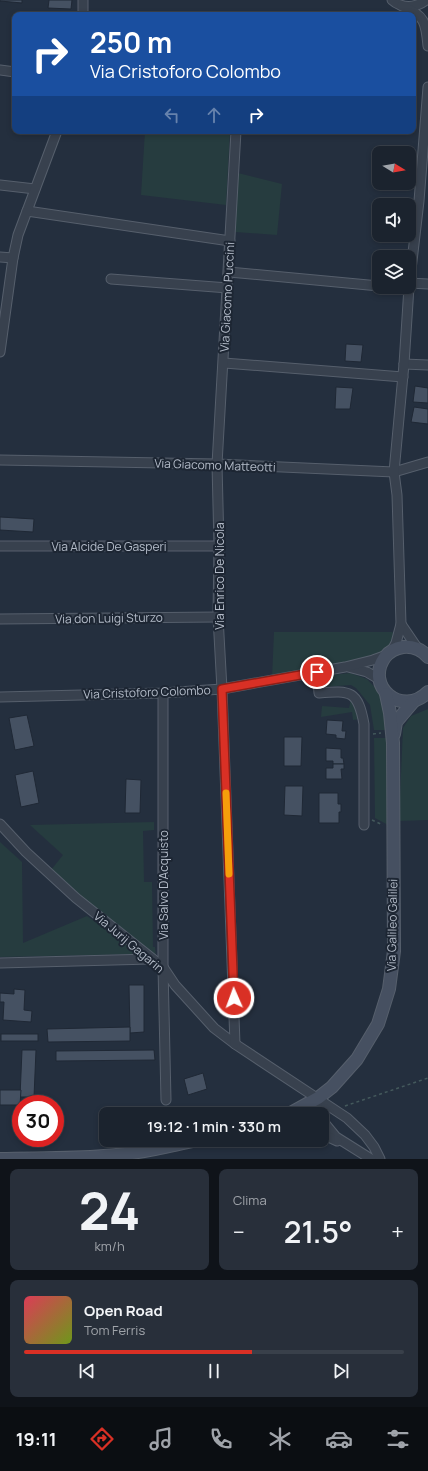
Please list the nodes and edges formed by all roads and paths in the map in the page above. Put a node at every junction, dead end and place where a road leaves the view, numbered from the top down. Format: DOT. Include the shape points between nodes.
graph roads {
  1 [pos="83,0"];
  2 [pos="392,0"];
  3 [pos="426,0"];
  4 [pos="402,6"];
  5 [pos="82,12"];
  6 [pos="415,12"];
  7 [pos="416,13"];
  8 [pos="428,46"];
  9 [pos="0,70"];
  10 [pos="12,72"];
  11 [pos="428,87"];
  12 [pos="56,134"];
  13 [pos="236,134"];
  14 [pos="0,185"];
  15 [pos="35,189"];
  16 [pos="27,211"];
  17 [pos="230,241"];
  18 [pos="413,250"];
  19 [pos="0,257"];
  20 [pos="13,258"];
  21 [pos="228,272"];
  22 [pos="111,279"];
  23 [pos="428,284"];
  24 [pos="372,285"];
  25 [pos="416,285"];
  26 [pos="228,288"];
  27 [pos="408,294"];
  28 [pos="0,352"];
  29 [pos="224,363"];
  30 [pos="404,364"];
  31 [pos="428,365"];
  32 [pos="403,377"];
  33 [pos="0,460"];
  34 [pos="428,462"];
  35 [pos="218,464"];
  36 [pos="394,472"];
  37 [pos="0,546"];
  38 [pos="219,546"];
  39 [pos="218,617"];
  40 [pos="0,620"];
  41 [pos="402,624"];
  42 [pos="389,653"];
  43 [pos="425,654"];
  44 [pos="345,667"];
  45 [pos="317,672"];
  46 [pos="379,679"];
  47 [pos="222,689"];
  48 [pos="428,692"];
  49 [pos="164,693"];
  50 [pos="386,694"];
  51 [pos="0,697"];
  52 [pos="413,702"];
  53 [pos="393,743"];
  54 [pos="0,824"];
  55 [pos="364,825"];
  56 [pos="151,959"];
  57 [pos="0,963"];
  58 [pos="163,967"];
  59 [pos="235,1044"];
  60 [pos="428,1078"];
  61 [pos="318,1098"];
  62 [pos="166,1100"];
  63 [pos="302,1107"];
  64 [pos="317,1107"];
  65 [pos="336,1109"];
  66 [pos="329,1128"];
  67 [pos="329,1137"];
  68 [pos="348,1145"];
  69 [pos="161,1147"];
  70 [pos="0,1159"];
  71 [pos="371,1159"];
  72 [pos="380,1159"];
  1 -- 5 [label="street"];
  2 -- 4 [label="street"];
  3 -- 4 [label="street" via="419,5"];
  4 -- 6 [label="street"];
  7 -- 8 [label="street" via="426,28"];
  9 -- 10 [label="street"];
  11 -- 18 [label="street"];
  12 -- 15 [label="street"];
  13 -- 17 [label="street, Via Giacomo Puccini"];
  14 -- 15 [label="street"];
  15 -- 16 [label="street"];
  16 -- 17 [label="street"];
  16 -- 20 [label="street" via="18,234"];
  17 -- 21 [label="street, Via Giacomo Puccini"];
  19 -- 20 [label="street"];
  20 -- 28 [label="street"];
  21 -- 24 [label="street"];
  21 -- 26 [label="street, Via Giacomo Puccini"];
  22 -- 26 [label="street"];
  23 -- 25 [label="street"];
  26 -- 29 [label="street, Via Giacomo Puccini"];
  27 -- 30 [label="street"];
  29 -- 32 [label="street"];
  29 -- 35 [label="street, Via Giacomo Puccini"];
  30 -- 31 [label="street"];
  30 -- 32 [label="street"];
  32 -- 36 [label="street"];
  33 -- 35 [label="street, Via Giacomo Matteotti"];
  34 -- 36 [label="street, Via Giacomo Matteotti"];
  35 -- 36 [label="street, Via Giacomo Matteotti"];
  35 -- 38 [label="street, Via Enrico De Nicola"];
  36 -- 41 [label="street"];
  37 -- 38 [label="street, Via Alcide De Gasperi"];
  38 -- 39 [label="street, Via Enrico De Nicola"];
  39 -- 40 [label="street, Via don Luigi Sturzo"];
  39 -- 47 [label="street, Via Enrico De Nicola"];
  41 -- 42 [label="street" via="396,643"];
  41 -- 43 [label="street"];
  42 -- 43 [label="street" via="409,647"];
  42 -- 44 [label="street, Via Cristoforo Colombo"];
  42 -- 46 [label="street" via="382,662"];
  44 -- 45 [label="street, Via Cristoforo Colombo"];
  44 -- 46 [label="street, Via Cristoforo Colombo" via="367,672"];
  45 -- 47 [label="street, Via Cristoforo Colombo"];
  45 -- 55 [label="street" via="319,692 350,693 357,698 362,708"];
  46 -- 50 [label="street, Via Galileo Galilei"];
  47 -- 49 [label="street, Via Cristoforo Colombo"];
  47 -- 59 [label="street, Via Enrico De Nicola"];
  48 -- 52 [label="street, Via Galileo Galilei"];
  49 -- 51 [label="street, Via Cristoforo Colombo"];
  49 -- 58 [label="street, Via Salvo D’Acquisto"];
  50 -- 52 [label="street" via="399,701"];
  50 -- 53 [label="street, Via Galileo Galilei"];
  52 -- 53 [label="street, Via Galileo Galilei" via="396,722"];
  53 -- 61 [label="street, Via Galileo Galilei" via="394,951 389,989 378,1024 357,1059"];
  54 -- 56 [label="street, Via Jurij Gagarin" via="76,898"];
  56 -- 57 [label="street"];
  56 -- 58 [label="street, Via Jurij Gagarin"];
  58 -- 59 [label="street, Via Jurij Gagarin" via="175,985 214,1028"];
  58 -- 62 [label="street, Via Salvo D’Acquisto"];
  59 -- 61 [label="street, Via Jurij Gagarin"];
  60 -- 65 [label="path"];
  61 -- 63 [label="street, Via Galileo Galilei"];
  61 -- 64 [label="street"];
  61 -- 65 [label="street, Via Jurij Gagarin"];
  65 -- 72 [label="street, Via Jurij Gagarin" via="358,1126"];
  66 -- 68 [label="street"];
  67 -- 68 [label="street"];
  68 -- 71 [label="street"];
  69 -- 70 [label="street" via="104,1156"];
}
